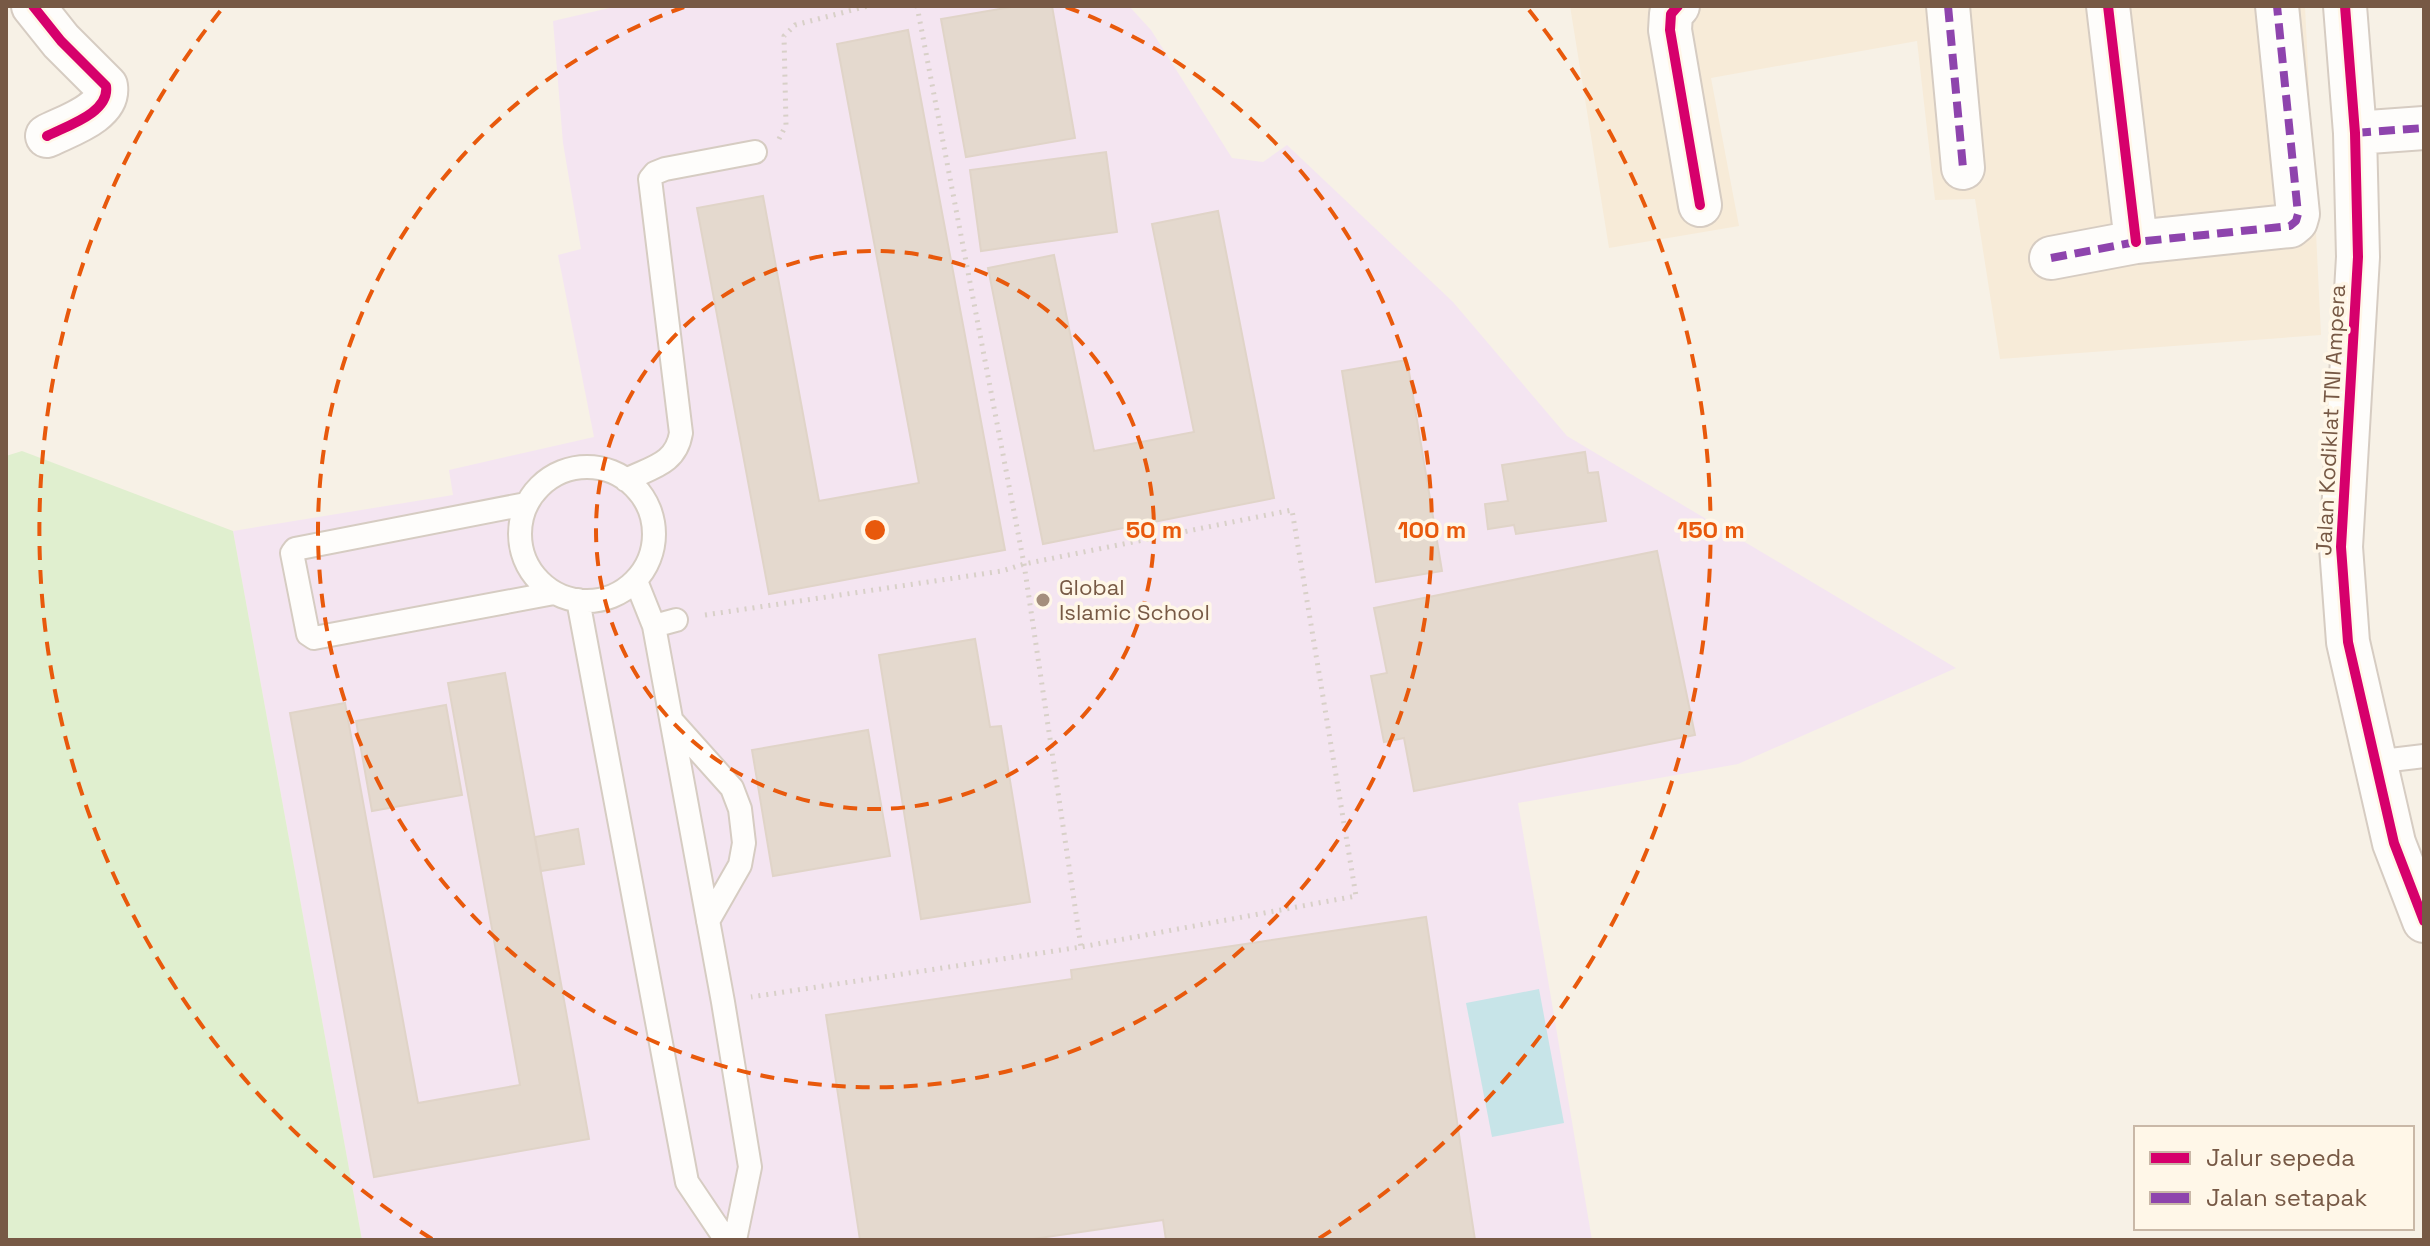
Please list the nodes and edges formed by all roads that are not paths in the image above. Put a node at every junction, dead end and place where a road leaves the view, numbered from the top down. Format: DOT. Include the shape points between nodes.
graph roads {
  1 [pos="33,6"];
  2 [pos="1678,6"];
  3 [pos="1948,6"];
  4 [pos="2108,6"];
  5 [pos="2277,6"];
  6 [pos="2345,6"];
  7 [pos="2424,128"];
  8 [pos="2355,133"];
  9 [pos="47,136"];
  10 [pos="755,152"];
  11 [pos="1963,168"];
  12 [pos="1700,205"];
  13 [pos="2136,242"];
  14 [pos="2051,258"];
  15 [pos="626,480"];
  16 [pos="526,504"];
  17 [pos="636,581"];
  18 [pos="554,593"];
  19 [pos="578,600"];
  20 [pos="676,620"];
  21 [pos="654,626"];
  22 [pos="671,721"];
  23 [pos="2424,756"];
  24 [pos="2374,762"];
  25 [pos="708,921"];
  26 [pos="2424,921"];
  27 [pos="726,1240"];
  28 [pos="735,1240"];
  1 -- 9 [label="street" via="107,92 94,111"];
  2 -- 12 [label="street" via="1671,14 1670,30"];
  3 -- 11 [label="street"];
  4 -- 13 [label="street"];
  5 -- 13 [label="street" via="2296,221 2290,226"];
  6 -- 8 [label="street, Jalan Kodiklat TNI Ampera"];
  7 -- 8 [label="street"];
  8 -- 24 [label="street, Jalan Kodiklat TNI Ampera" via="2358,257 2341,547 2348,642"];
  10 -- 15 [label="lane" via="665,169 650,179 681,433 670,459"];
  13 -- 14 [label="street"];
  15 -- 16 [label="lane" via="613,472 575,469 552,477"];
  15 -- 17 [label="lane" via="650,509 654,532 654,547"];
  16 -- 18 [label="lane" via="520,538 526,559"];
  16 -- 18 [label="lane" via="295,549 308,634 314,638"];
  17 -- 19 [label="lane" via="617,594"];
  17 -- 21 [label="lane"];
  18 -- 19 [label="lane"];
  19 -- 27 [label="lane" via="687,1182"];
  20 -- 21 [label="lane"];
  21 -- 22 [label="lane"];
  22 -- 25 [label="lane"];
  22 -- 25 [label="lane" via="732,788 740,809 740,865"];
  23 -- 24 [label="lane"];
  24 -- 26 [label="street, Jalan Kodiklat TNI Ampera" via="2394,843"];
  25 -- 28 [label="lane" via="750,1167"];
}
